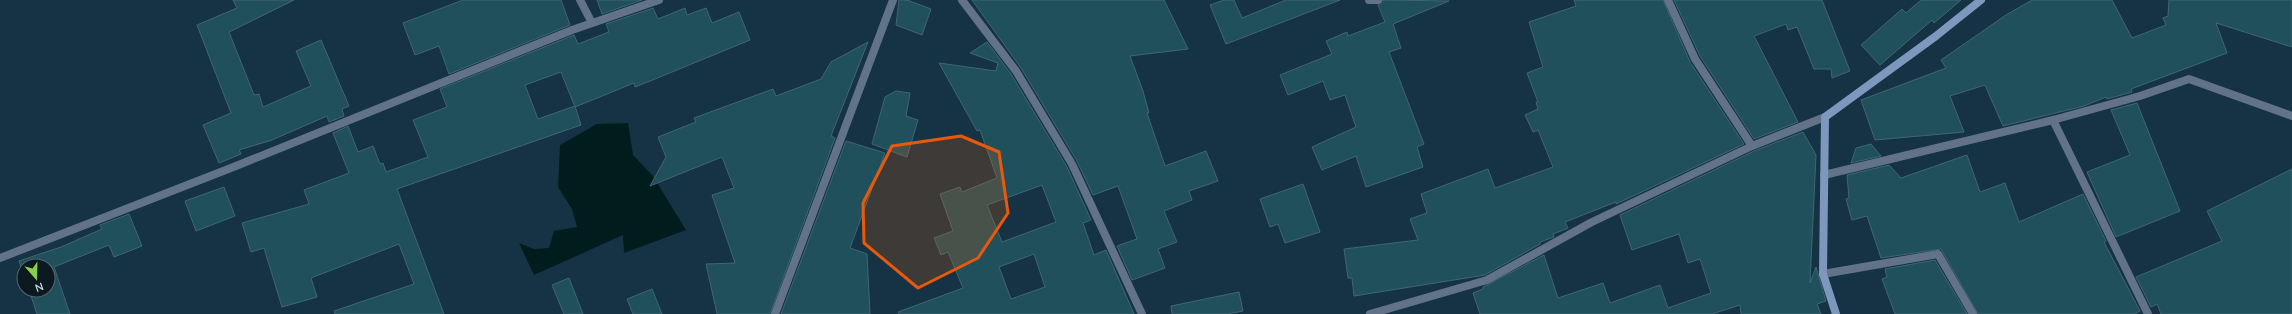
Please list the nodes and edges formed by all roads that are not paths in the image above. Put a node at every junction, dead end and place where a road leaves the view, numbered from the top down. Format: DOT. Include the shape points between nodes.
graph roads {
  1 [pos="580,0"];
  2 [pos="659,0"];
  3 [pos="893,0"];
  4 [pos="962,0"];
  5 [pos="1369,0"];
  6 [pos="1378,0"];
  7 [pos="1668,0"];
  8 [pos="1981,0"];
  9 [pos="592,23"];
  10 [pos="2292,116"];
  11 [pos="1825,117"];
  12 [pos="2053,120"];
  13 [pos="1752,146"];
  14 [pos="1824,175"];
  15 [pos="0,258"];
  16 [pos="1823,274"];
  17 [pos="775,314"];
  18 [pos="1142,314"];
  19 [pos="1370,314"];
  20 [pos="1836,314"];
  21 [pos="1973,314"];
  22 [pos="2148,314"];
  1 -- 9 [label="street"];
  2 -- 9 [label="street"];
  3 -- 17 [label="street"];
  4 -- 18 [label="street" via="1016,71 1072,164"];
  5 -- 6 [label="street"];
  7 -- 13 [label="street" via="1695,59"];
  8 -- 11 [label="street"];
  9 -- 15 [label="street"];
  10 -- 12 [label="street" via="2189,79 2140,96"];
  11 -- 13 [label="street"];
  11 -- 14 [label="street"];
  12 -- 14 [label="street"];
  12 -- 22 [label="street"];
  13 -- 19 [label="street" via="1592,222 1487,280"];
  14 -- 16 [label="street"];
  16 -- 20 [label="street"];
  16 -- 21 [label="street" via="1938,254"];
}
